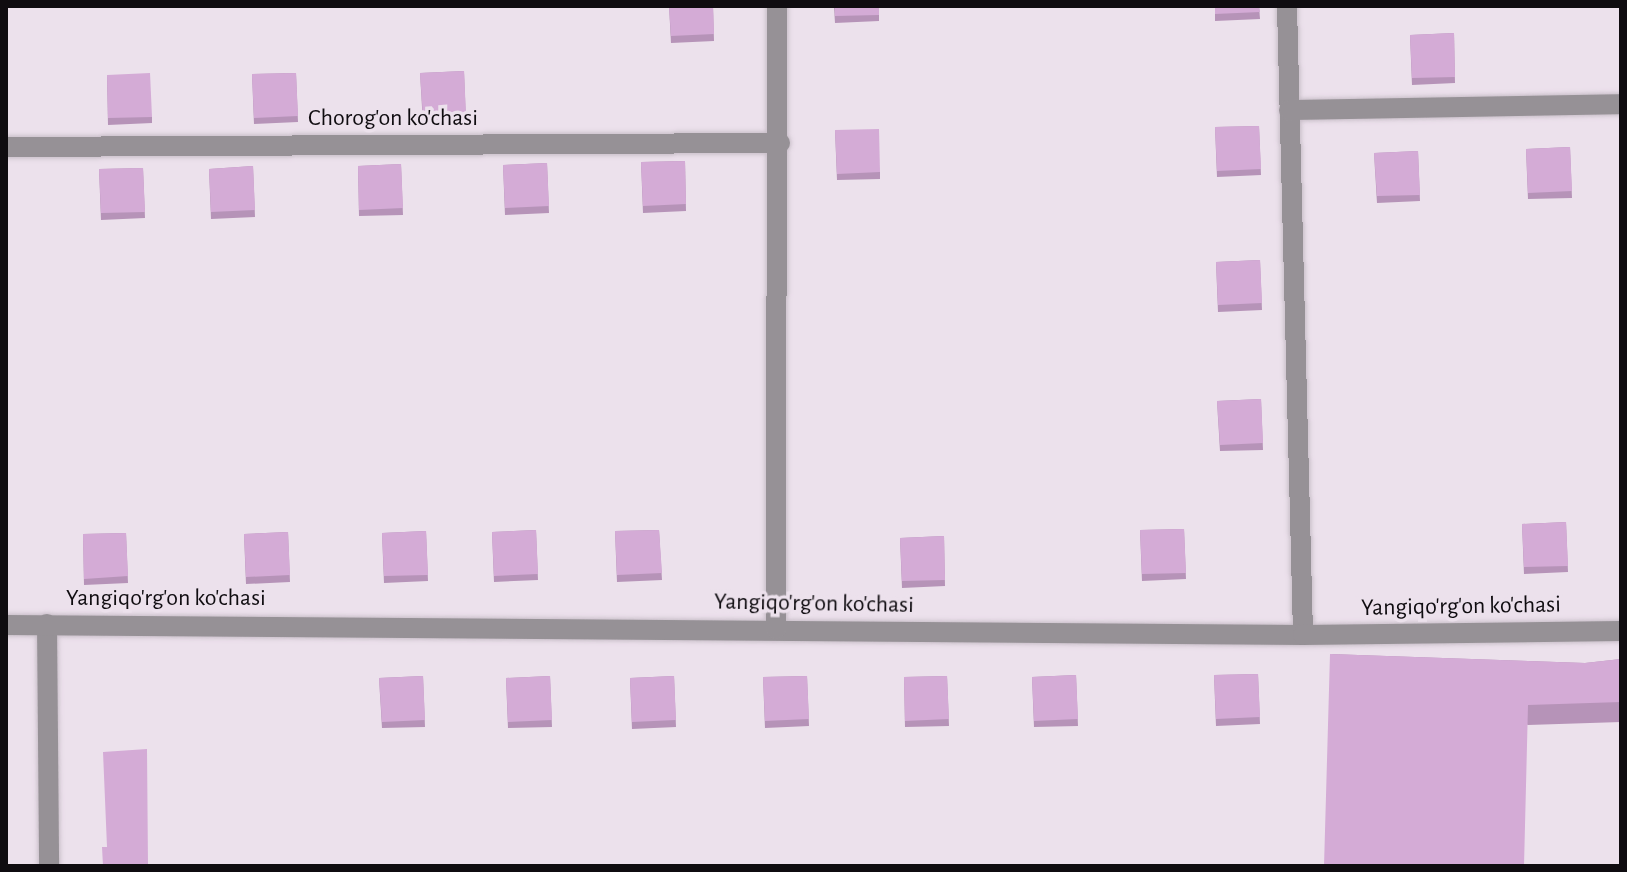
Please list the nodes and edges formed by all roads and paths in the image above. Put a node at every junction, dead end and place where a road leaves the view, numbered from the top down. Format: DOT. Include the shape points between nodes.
graph roads {
  1 [pos="777,6"];
  2 [pos="1287,6"];
  3 [pos="1621,104"];
  4 [pos="1289,110"];
  5 [pos="780,143"];
  6 [pos="6,147"];
  7 [pos="47,624"];
  8 [pos="6,625"];
  9 [pos="776,629"];
  10 [pos="1621,631"];
  11 [pos="1303,635"];
  12 [pos="49,866"];
  1 -- 5 [label="street"];
  2 -- 4 [label="street"];
  3 -- 4 [label="street"];
  4 -- 11 [label="street"];
  5 -- 6 [label="street, Chorog'on ko'chasi"];
  5 -- 9 [label="street"];
  7 -- 8 [label="street, Yangiqo'rg'on ko'chasi"];
  7 -- 9 [label="street, Yangiqo'rg'on ko'chasi"];
  7 -- 12 [label="street"];
  9 -- 11 [label="street, Yangiqo'rg'on ko'chasi"];
  10 -- 11 [label="street, Yangiqo'rg'on ko'chasi"];
}
